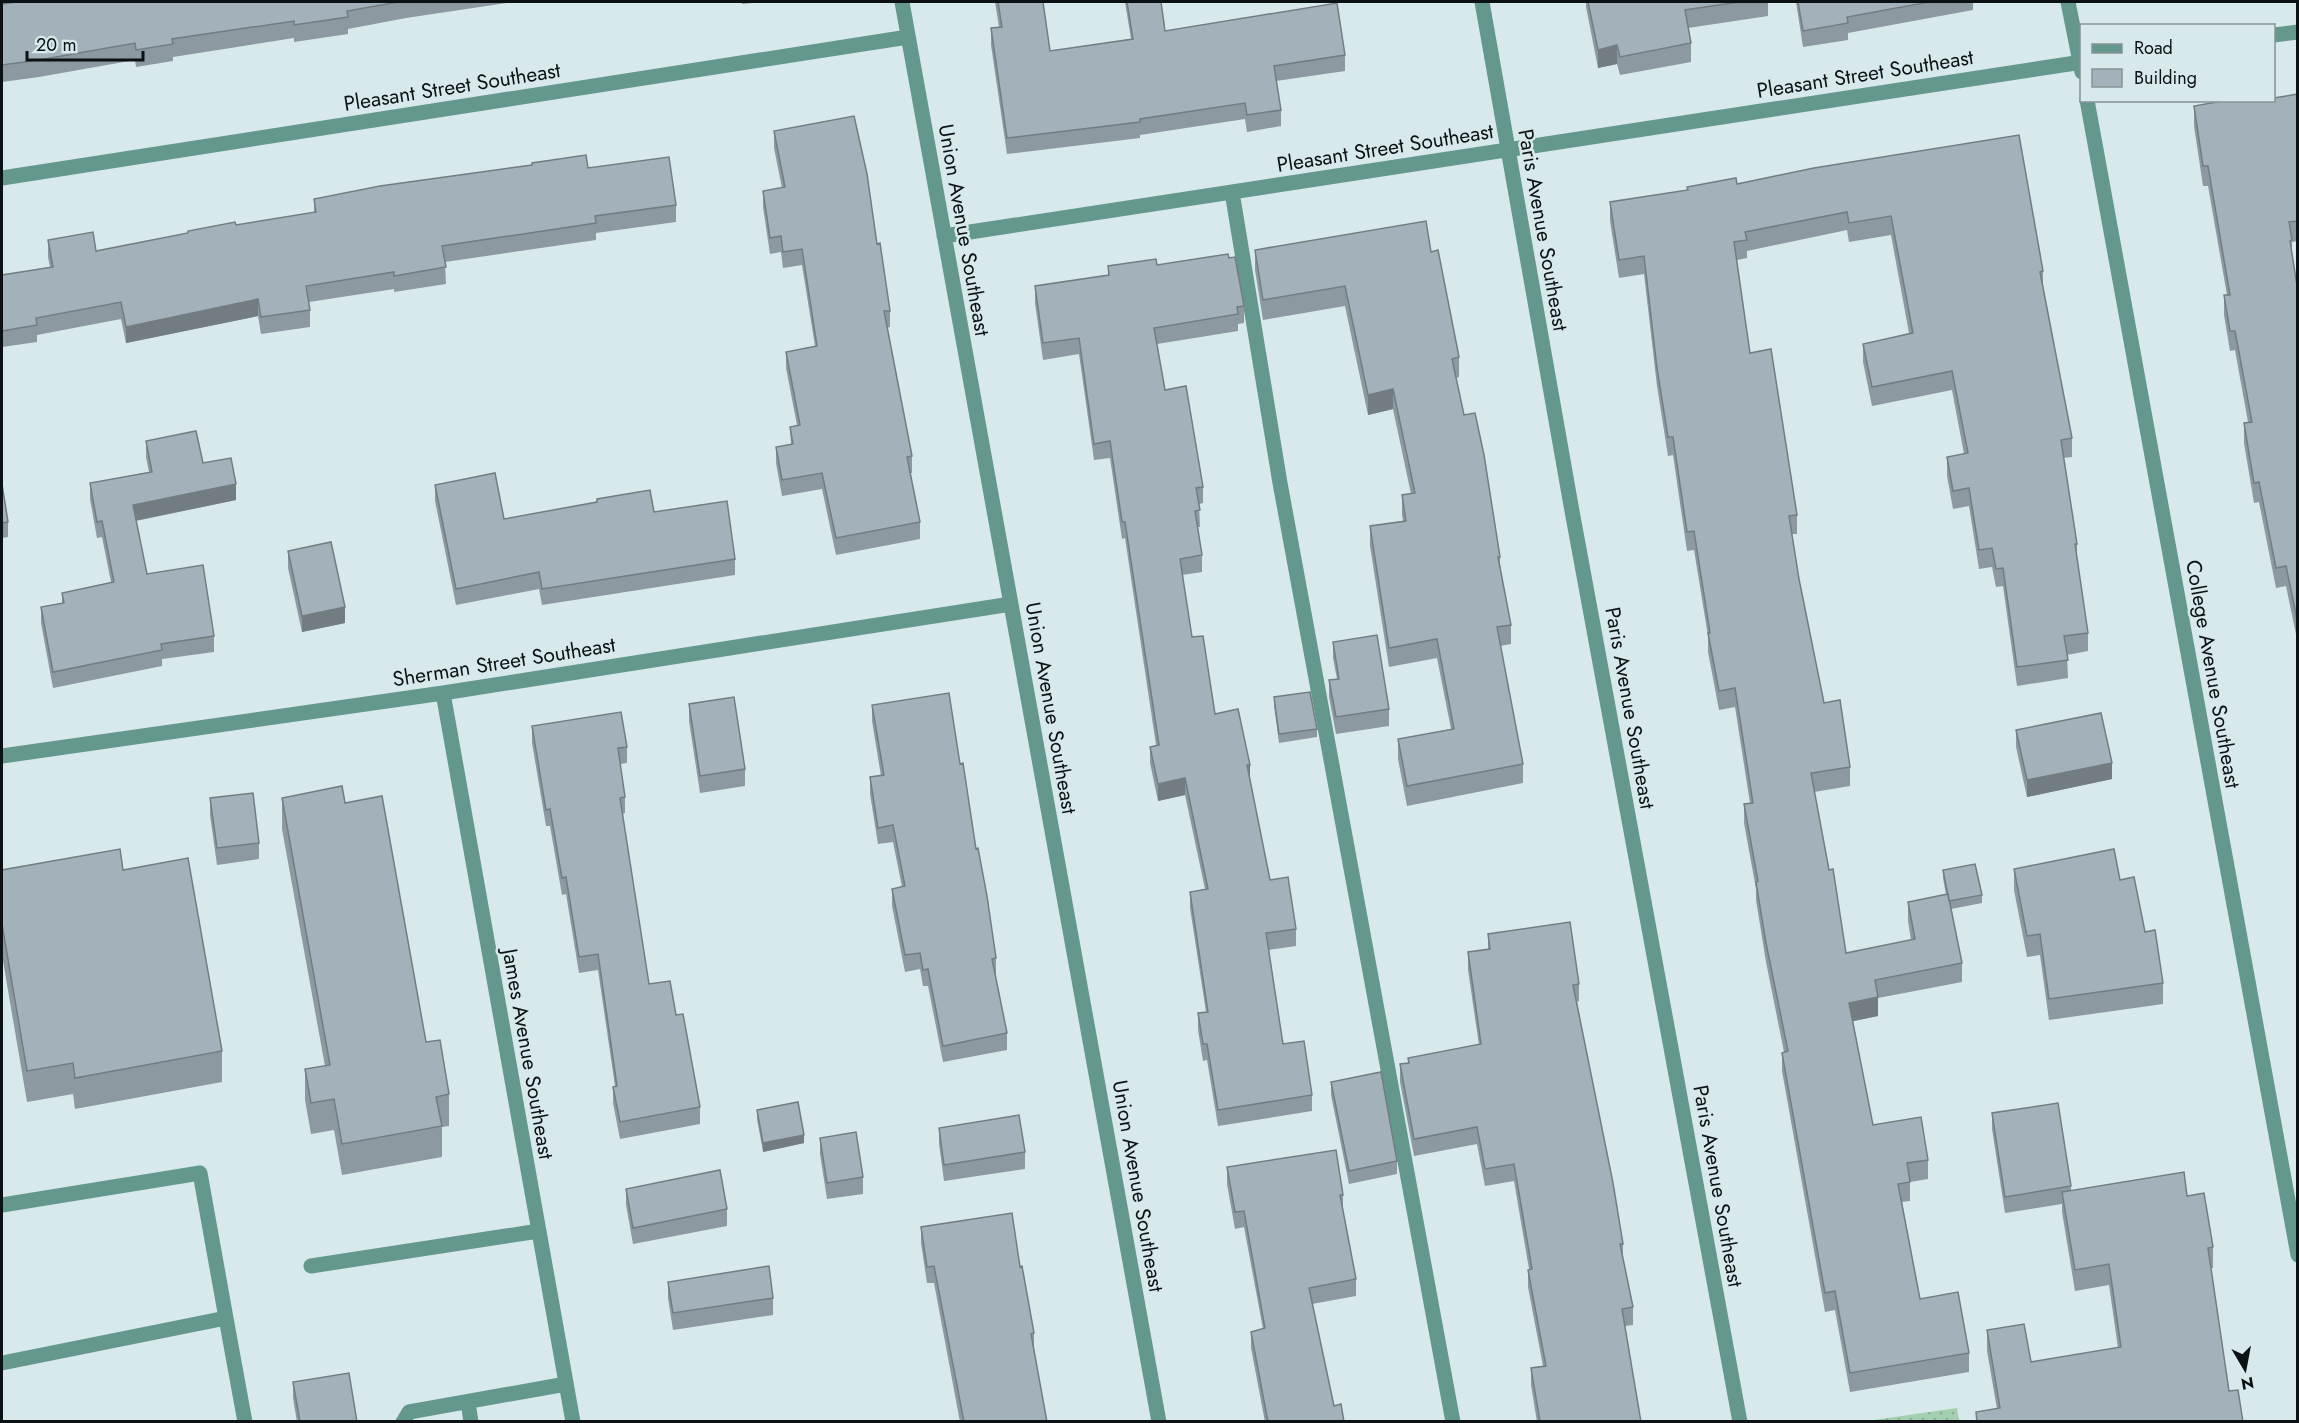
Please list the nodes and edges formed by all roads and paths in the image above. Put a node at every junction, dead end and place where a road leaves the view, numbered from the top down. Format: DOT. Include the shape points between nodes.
graph roads {
  1 [pos="902,2"];
  2 [pos="1482,2"];
  3 [pos="2068,2"];
  4 [pos="2298,32"];
  5 [pos="2275,35"];
  6 [pos="908,37"];
  7 [pos="2080,60"];
  8 [pos="2080,65"];
  9 [pos="2087,102"];
  10 [pos="1508,151"];
  11 [pos="2,178"];
  12 [pos="1232,192"];
  13 [pos="944,236"];
  14 [pos="1011,604"];
  15 [pos="443,693"];
  16 [pos="2,756"];
  17 [pos="2,1205"];
  18 [pos="539,1231"];
  19 [pos="2298,1255"];
  20 [pos="311,1266"];
  21 [pos="226,1318"];
  22 [pos="2,1363"];
  23 [pos="566,1384"];
  24 [pos="468,1402"];
  25 [pos="245,1418"];
  26 [pos="403,1422"];
  27 [pos="471,1422"];
  28 [pos="573,1422"];
  29 [pos="1160,1422"];
  30 [pos="1453,1422"];
  31 [pos="1740,1422"];
  1 -- 6 [label="street, Union Avenue Southeast"];
  2 -- 10 [label="street, Paris Avenue Southeast"];
  3 -- 7 [label="street"];
  4 -- 5 [label="street"];
  6 -- 11 [label="street, Pleasant Street Southeast"];
  6 -- 13 [label="street, Union Avenue Southeast"];
  8 -- 10 [label="street, Pleasant Street Southeast"];
  9 -- 19 [label="street, College Avenue Southeast"];
  10 -- 12 [label="street, Pleasant Street Southeast"];
  10 -- 31 [label="street, Paris Avenue Southeast"];
  12 -- 13 [label="street, Pleasant Street Southeast"];
  12 -- 30 [label="street" via="1284,507"];
  13 -- 14 [label="street, Union Avenue Southeast"];
  14 -- 15 [label="street, Sherman Street Southeast"];
  14 -- 29 [label="street, Union Avenue Southeast"];
  15 -- 16 [label="street, Sherman Street Southeast"];
  15 -- 18 [label="street, James Avenue Southeast"];
  17 -- 21 [label="street" via="200,1173"];
  18 -- 20 [label="street"];
  18 -- 23 [label="street, James Avenue Southeast"];
  21 -- 22 [label="street"];
  21 -- 25 [label="street"];
  23 -- 24 [label="street"];
  23 -- 28 [label="street, James Avenue Southeast"];
  24 -- 26 [label="street" via="409,1413"];
  24 -- 27 [label="street"];
}
